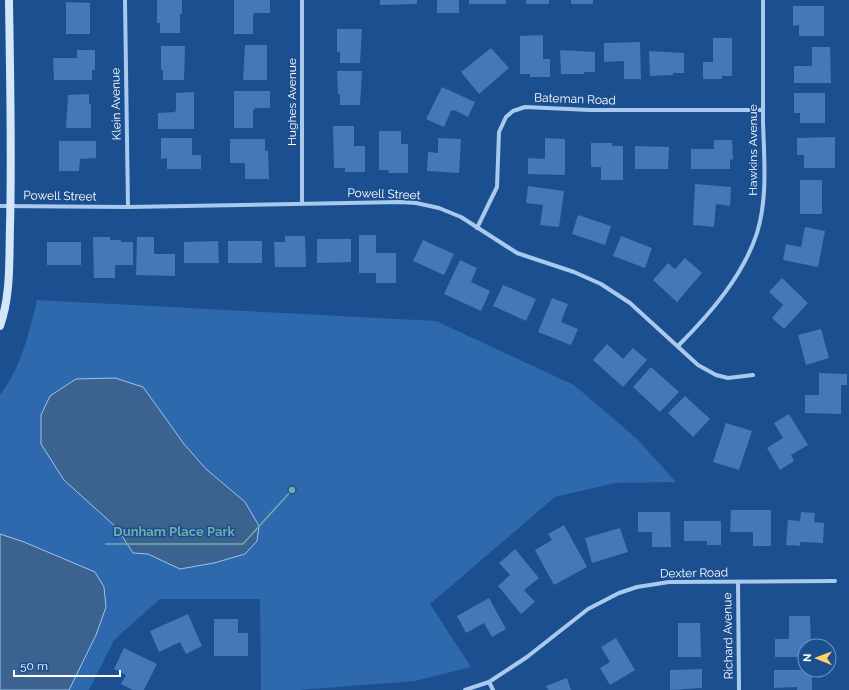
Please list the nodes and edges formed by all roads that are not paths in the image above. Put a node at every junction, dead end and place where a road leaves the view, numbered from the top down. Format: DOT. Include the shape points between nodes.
graph roads {
  1 [pos="9,0"];
  2 [pos="125,0"];
  3 [pos="302,0"];
  4 [pos="763,0"];
  5 [pos="763,110"];
  6 [pos="302,203"];
  7 [pos="10,205"];
  8 [pos="0,206"];
  9 [pos="128,207"];
  10 [pos="477,228"];
  11 [pos="0,326"];
  12 [pos="678,346"];
  13 [pos="753,375"];
  14 [pos="835,581"];
  15 [pos="738,582"];
  16 [pos="489,682"];
  17 [pos="465,690"];
  18 [pos="493,690"];
  19 [pos="739,690"];
  1 -- 7 [label="street"];
  2 -- 9 [label="street, Klein Avenue"];
  3 -- 6 [label="street, Hughes Avenue"];
  4 -- 5 [label="street, Hawkins Avenue"];
  5 -- 10 [label="street, Bateman Road" via="590,110 525,107 513,111 506,117 499,132 497,187"];
  5 -- 12 [label="street, Hawkins Avenue" via="764,188 757,232 740,271 729,287"];
  6 -- 9 [label="street, Powell Street"];
  6 -- 10 [label="street, Powell Street" via="416,203 439,208 461,217"];
  7 -- 8 [label="street, Powell Street"];
  7 -- 9 [label="street, Powell Street"];
  7 -- 11 [label="street" via="9,278"];
  10 -- 12 [label="street, Powell Street" via="517,253 574,272 616,292"];
  12 -- 13 [label="street, Powell Street" via="698,365 716,375 728,378"];
  14 -- 15 [label="street, Dexter Road"];
  15 -- 16 [label="street, Dexter Road" via="669,582 619,593 588,609 527,657"];
  15 -- 19 [label="street, Richard Avenue"];
  16 -- 17 [label="street, Dexter Road"];
  16 -- 18 [label="street"];
}
